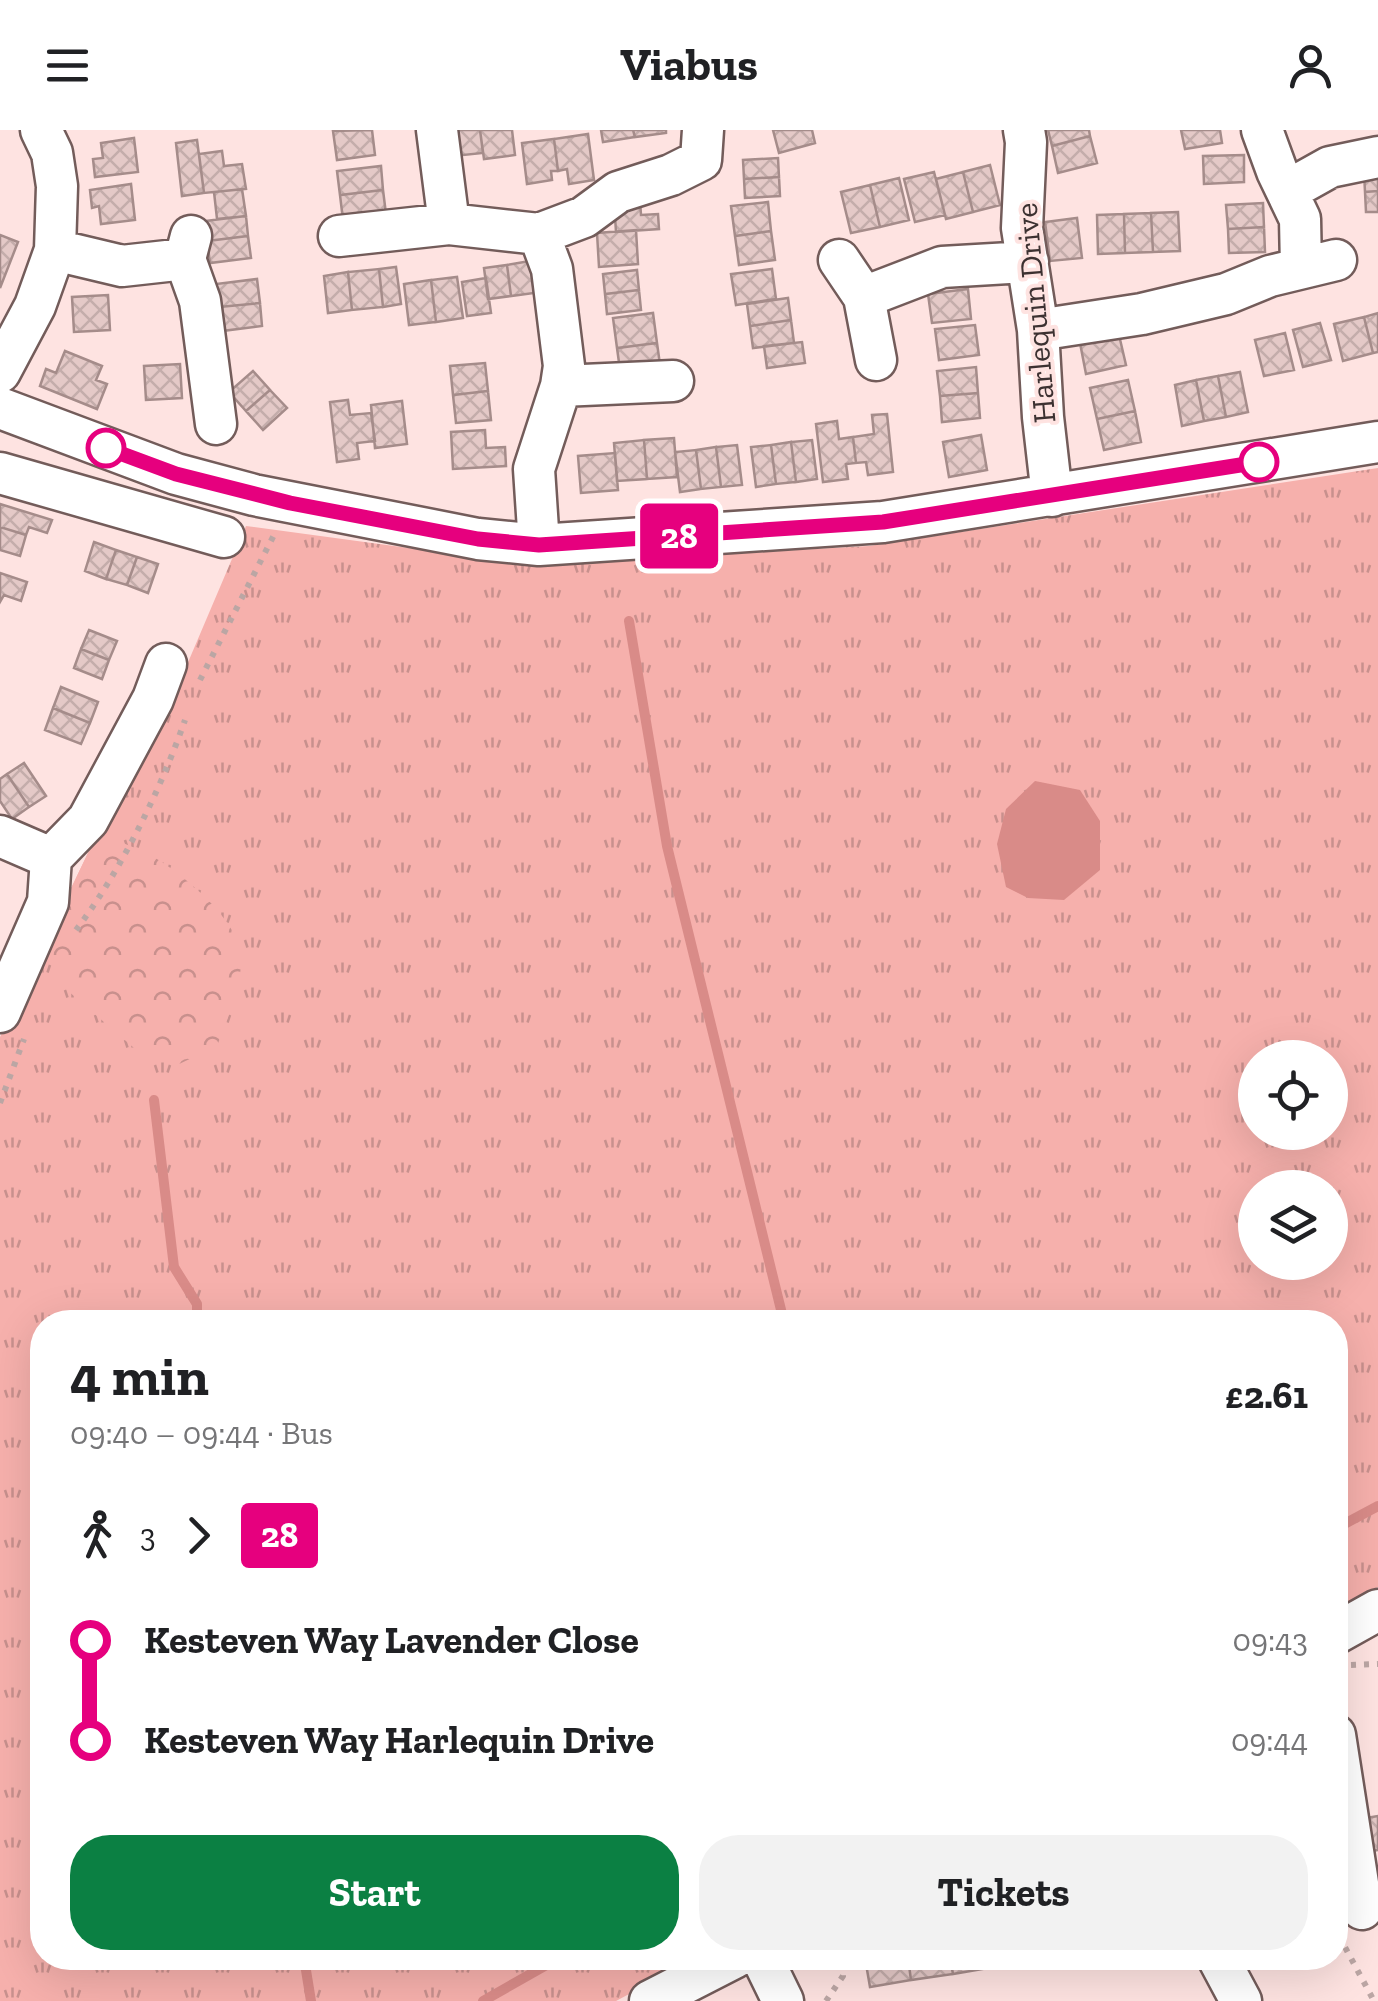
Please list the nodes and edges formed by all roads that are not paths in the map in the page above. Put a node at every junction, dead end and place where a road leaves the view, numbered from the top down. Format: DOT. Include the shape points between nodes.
graph roads {
  1 [pos="42,130"];
  2 [pos="437,130"];
  3 [pos="703,130"];
  4 [pos="1024,130"];
  5 [pos="1262,130"];
  6 [pos="1378,157"];
  7 [pos="1287,191"];
  8 [pos="449,224"];
  9 [pos="539,234"];
  10 [pos="339,236"];
  11 [pos="54,250"];
  12 [pos="839,260"];
  13 [pos="1028,262"];
  14 [pos="864,297"];
  15 [pos="1038,330"];
  16 [pos="876,360"];
  17 [pos="0,372"];
  18 [pos="673,381"];
  19 [pos="561,386"];
  20 [pos="0,408"];
  21 [pos="216,424"];
  22 [pos="1378,442"];
  23 [pos="14,476"];
  24 [pos="1052,496"];
  25 [pos="224,537"];
  26 [pos="539,545"];
  27 [pos="181,675"];
  28 [pos="0,836"];
  29 [pos="51,858"];
  30 [pos="14,1021"];
  31 [pos="1378,1610"];
  32 [pos="1348,1641"];
  33 [pos="1348,1865"];
  34 [pos="1353,1915"];
  35 [pos="711,1970"];
  36 [pos="768,1970"];
  37 [pos="1230,1970"];
  38 [pos="650,2001"];
  39 [pos="784,2001"];
  40 [pos="1241,2001"];
  1 -- 11 [label="street" via="57,186"];
  2 -- 8 [label="street"];
  3 -- 9 [label="street" via="702,160 618,192 584,217"];
  4 -- 13 [label="street, Harlequin Drive"];
  5 -- 7 [label="street"];
  6 -- 7 [label="street" via="1330,168"];
  7 -- 15 [label="street" via="1319,264 1142,314"];
  8 -- 9 [label="street"];
  8 -- 10 [label="street"];
  9 -- 19 [label="street" via="552,269"];
  11 -- 17 [label="street" via="35,306"];
  11 -- 21 [label="street" via="122,266 188,248"];
  12 -- 14 [label="street"];
  13 -- 14 [label="street" via="942,267"];
  13 -- 15 [label="street, Harlequin Drive"];
  14 -- 16 [label="street"];
  15 -- 24 [label="street, Harlequin Drive"];
  18 -- 19 [label="street"];
  19 -- 26 [label="street" via="534,469"];
  20 -- 26 [label="street" via="176,474 290,503"];
  22 -- 24 [label="street"];
  23 -- 25 [label="street"];
  24 -- 26 [label="street" via="883,522"];
  27 -- 29 [label="street" via="153,699 88,820"];
  28 -- 29 [label="street"];
  29 -- 30 [label="street" via="48,902"];
  31 -- 32 [label="street"];
  33 -- 34 [label="street"];
  35 -- 38 [label="street"];
  36 -- 39 [label="street"];
  37 -- 40 [label="street"];
}
